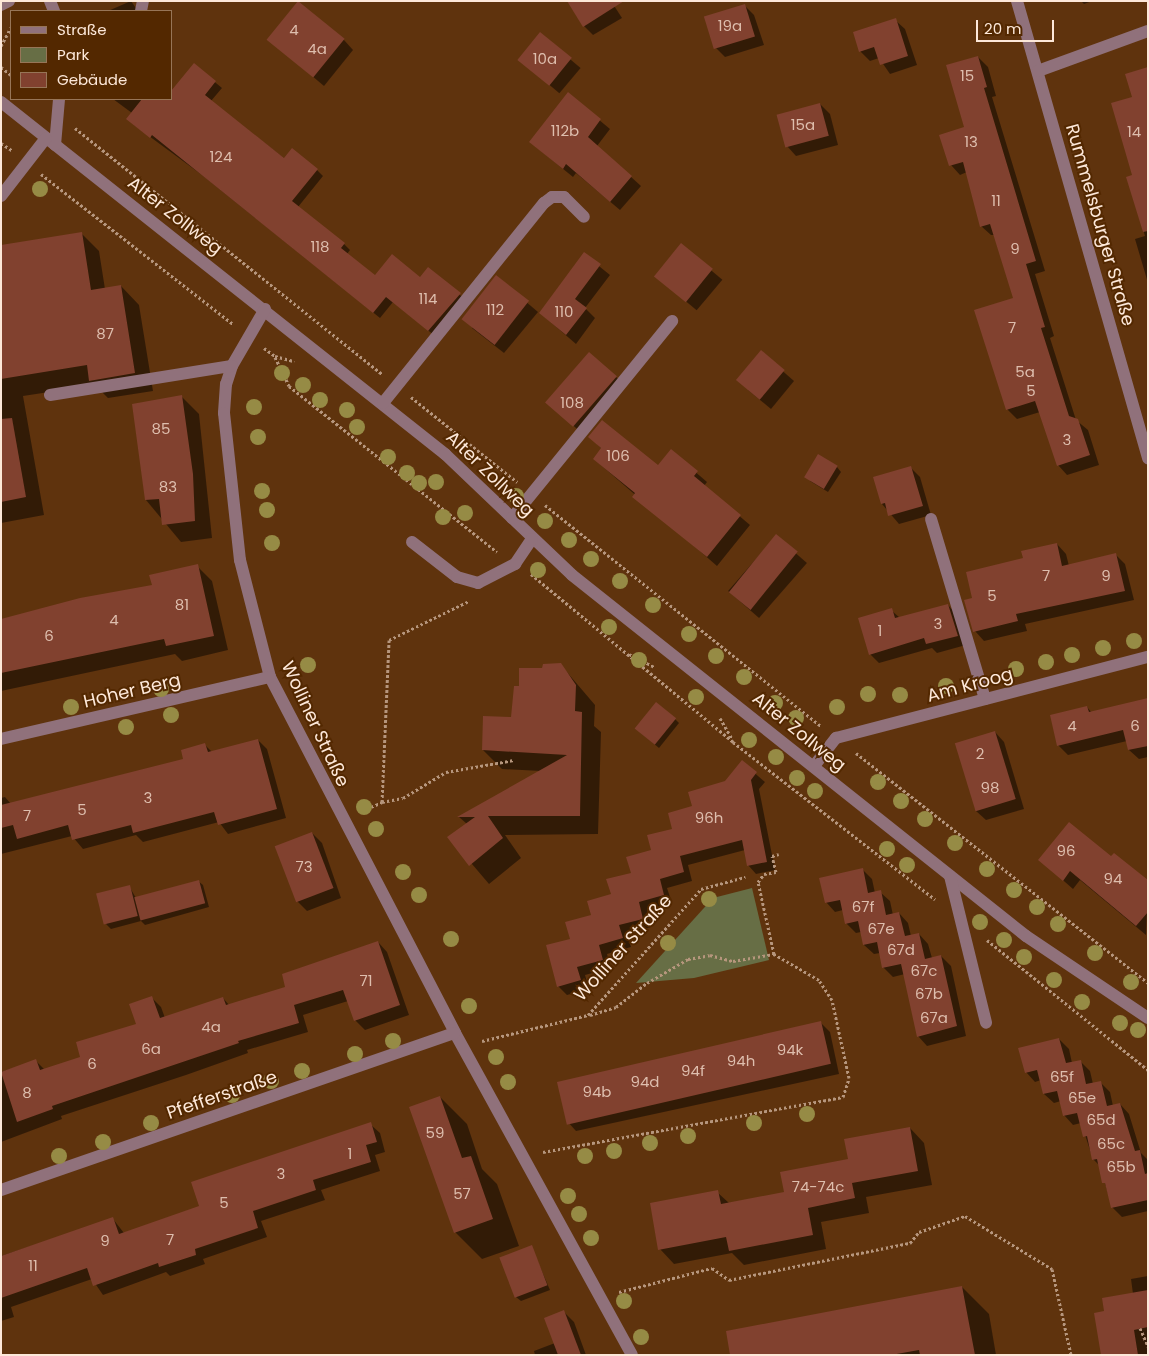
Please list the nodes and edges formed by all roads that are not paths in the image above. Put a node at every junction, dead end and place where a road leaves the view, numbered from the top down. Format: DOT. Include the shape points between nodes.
graph roads {
  1 [pos="9,1"];
  2 [pos="1017,1"];
  3 [pos="1,4"];
  4 [pos="1148,31"];
  5 [pos="1038,71"];
  6 [pos="59,100"];
  7 [pos="1,102"];
  8 [pos="51,142"];
  9 [pos="1,196"];
  10 [pos="584,217"];
  11 [pos="265,308"];
  12 [pos="672,321"];
  13 [pos="232,366"];
  14 [pos="50,396"];
  15 [pos="383,403"];
  16 [pos="1148,459"];
  17 [pos="512,518"];
  18 [pos="931,519"];
  19 [pos="532,540"];
  20 [pos="412,542"];
  21 [pos="1148,657"];
  22 [pos="270,677"];
  23 [pos="984,699"];
  24 [pos="1,739"];
  25 [pos="814,766"];
  26 [pos="950,876"];
  27 [pos="1148,1018"];
  28 [pos="986,1023"];
  29 [pos="455,1033"];
  30 [pos="1,1190"];
  31 [pos="632,1355"];
  1 -- 3 [label="street"];
  2 -- 5 [label="street, Rummelsburger Straße"];
  4 -- 5 [label="street"];
  5 -- 16 [label="street, Rummelsburger Straße"];
  6 -- 8 [label="street"];
  7 -- 8 [label="street, Alter Zollweg"];
  8 -- 9 [label="street" via="27,163"];
  8 -- 11 [label="street, Alter Zollweg"];
  10 -- 15 [label="street" via="564,197 552,197 544,203"];
  11 -- 13 [label="street, Wolliner Straße"];
  11 -- 15 [label="street, Alter Zollweg"];
  12 -- 17 [label="street"];
  13 -- 14 [label="street"];
  13 -- 22 [label="street, Wolliner Straße" via="226,384 224,412 240,560"];
  15 -- 17 [label="street, Alter Zollweg" via="445,454"];
  17 -- 19 [label="street, Alter Zollweg"];
  18 -- 23 [label="street"];
  19 -- 20 [label="street" via="520,567 478,583 457,577"];
  19 -- 25 [label="street, Alter Zollweg"];
  21 -- 23 [label="street, Am Kroog"];
  22 -- 24 [label="street, Hoher Berg"];
  22 -- 29 [label="street, Wolliner Straße"];
  23 -- 25 [label="street, Am Kroog" via="836,738"];
  25 -- 26 [label="street, Alter Zollweg"];
  26 -- 27 [label="street, Alter Zollweg" via="1026,936"];
  26 -- 28 [label="street"];
  29 -- 30 [label="street, Pfefferstraße"];
  29 -- 31 [label="street, Wolliner Straße"];
}
